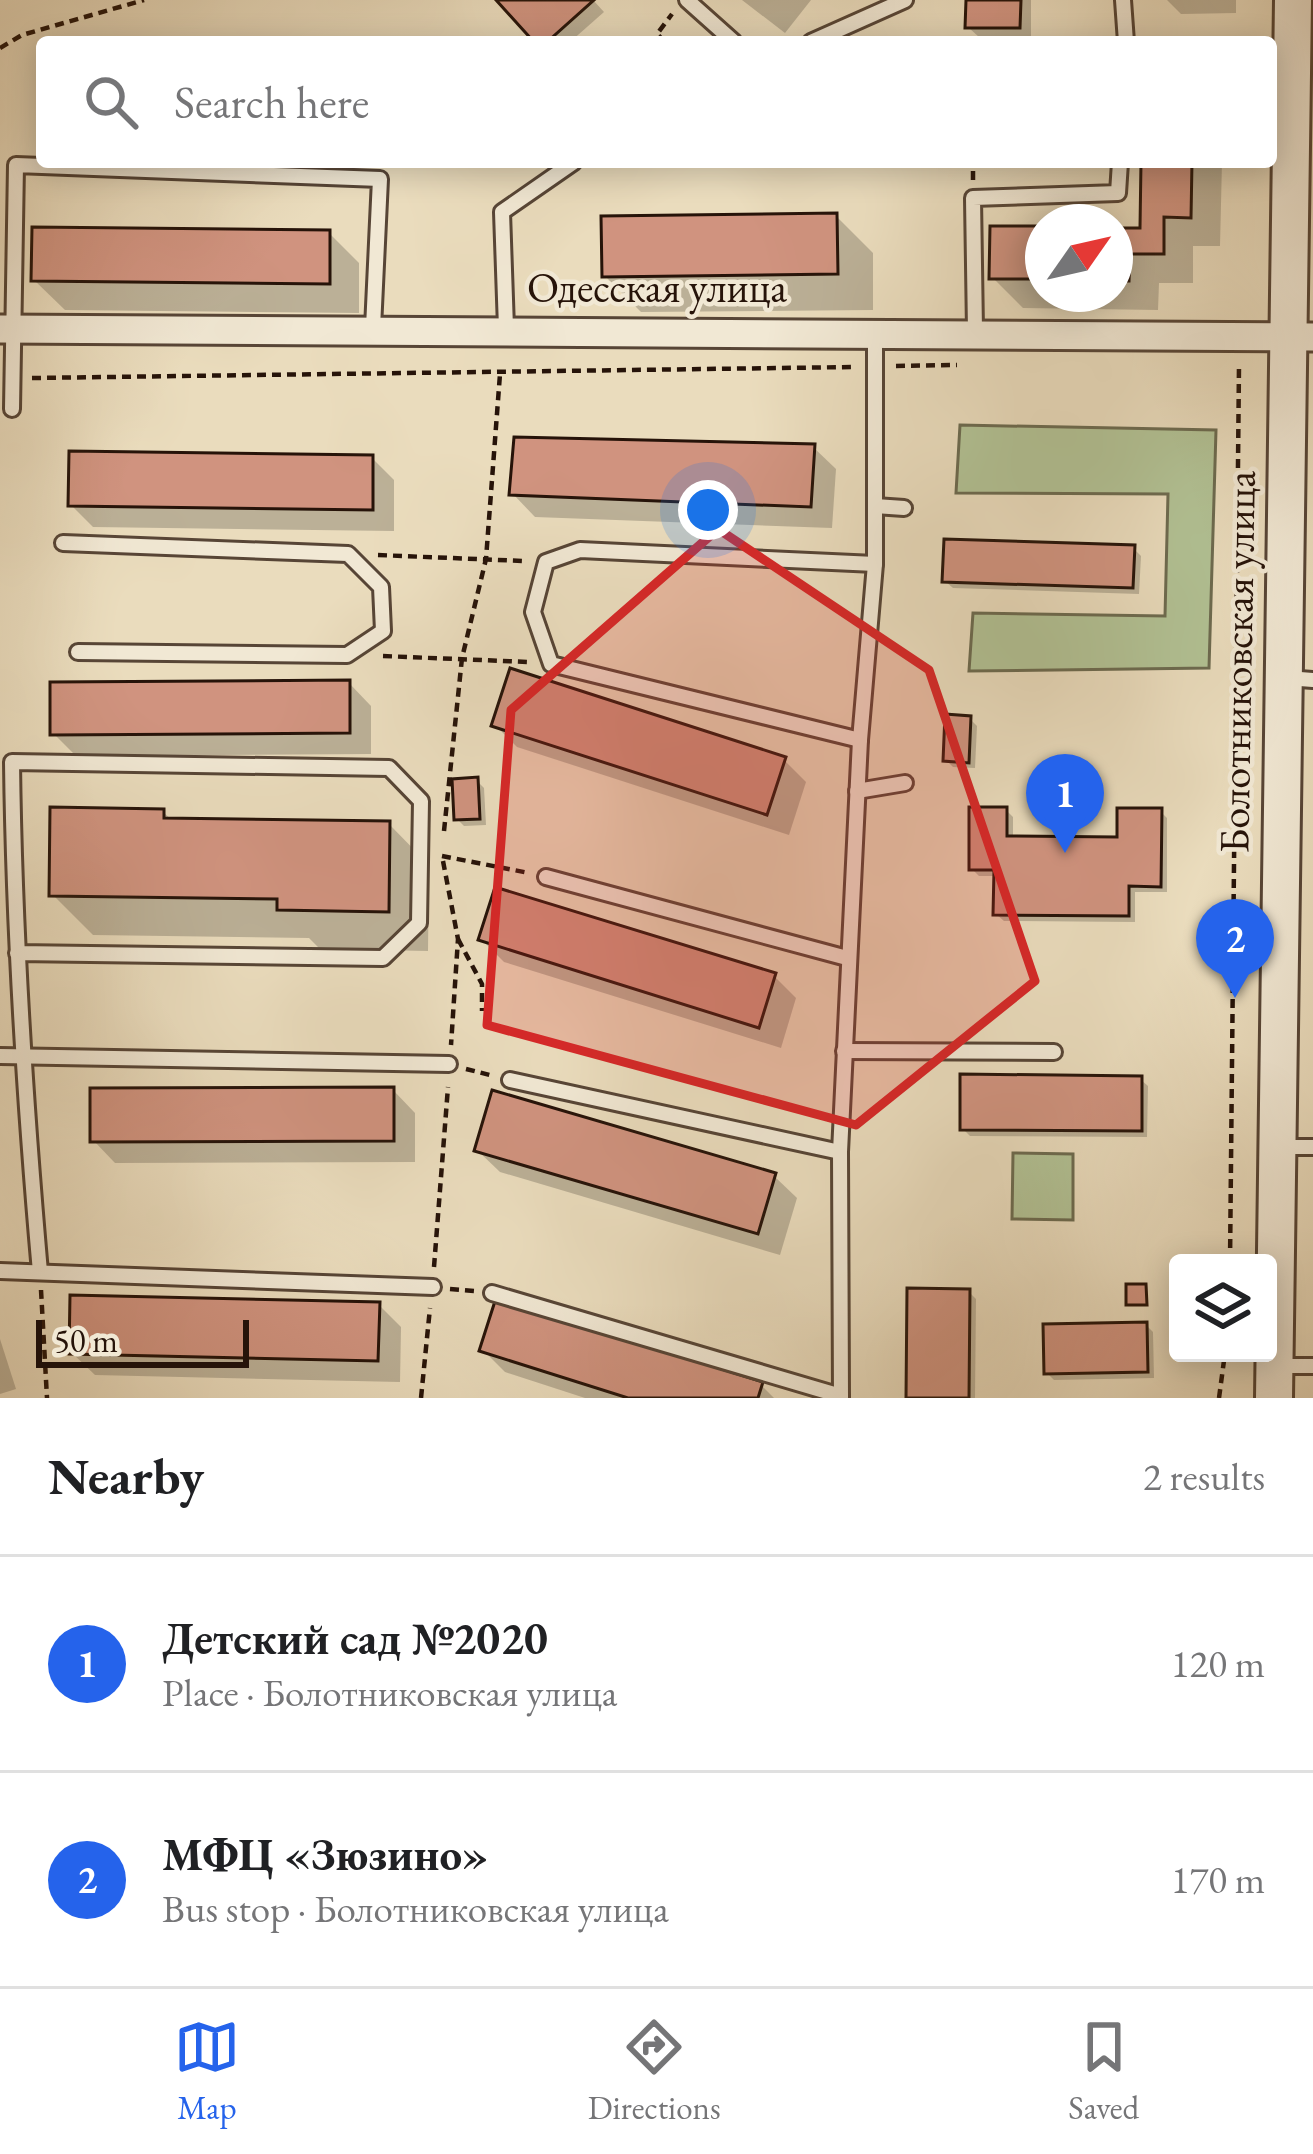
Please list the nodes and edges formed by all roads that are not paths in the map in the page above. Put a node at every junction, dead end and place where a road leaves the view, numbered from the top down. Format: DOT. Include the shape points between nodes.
graph roads {
  1 [pos="684,0"];
  2 [pos="905,0"];
  3 [pos="1123,0"];
  4 [pos="1293,0"];
  5 [pos="727,36"];
  6 [pos="824,36"];
  7 [pos="1126,36"];
  8 [pos="1282,42"];
  9 [pos="36,166"];
  10 [pos="94,168"];
  11 [pos="565,168"];
  12 [pos="1120,168"];
  13 [pos="374,328"];
  14 [pos="506,328"];
  15 [pos="7,329"];
  16 [pos="875,331"];
  17 [pos="975,331"];
  18 [pos="1300,337"];
  19 [pos="13,409"];
  20 [pos="875,506"];
  21 [pos="904,508"];
  22 [pos="63,544"];
  23 [pos="875,564"];
  24 [pos="78,652"];
  25 [pos="1297,679"];
  26 [pos="860,740"];
  27 [pos="905,783"];
  28 [pos="857,791"];
  29 [pos="547,877"];
  30 [pos="17,952"];
  31 [pos="848,958"];
  32 [pos="844,1051"];
  33 [pos="1054,1052"];
  34 [pos="21,1053"];
  35 [pos="0,1056"];
  36 [pos="449,1064"];
  37 [pos="510,1080"];
  38 [pos="1276,1147"];
  39 [pos="1313,1148"];
  40 [pos="840,1152"];
  41 [pos="0,1270"];
  42 [pos="40,1273"];
  43 [pos="433,1287"];
  44 [pos="492,1293"];
  45 [pos="1313,1366"];
  46 [pos="1274,1382"];
  47 [pos="842,1397"];
  1 -- 5 [label="lane"];
  2 -- 6 [label="lane"];
  3 -- 7 [label="lane"];
  4 -- 8 [label="street, Болотниковская улица"];
  8 -- 18 [label="street, Болотниковская улица"];
  9 -- 15 [label="lane" via="16,165"];
  10 -- 13 [label="lane" via="380,179"];
  11 -- 14 [label="lane" via="502,212"];
  12 -- 17 [label="lane" via="1118,193 973,198"];
  13 -- 14 [label="street, Одесская улица"];
  13 -- 15 [label="street, Одесская улица"];
  14 -- 16 [label="street, Одесская улица"];
  15 -- 19 [label="lane"];
  16 -- 17 [label="street, Одесская улица"];
  16 -- 20 [label="lane"];
  17 -- 18 [label="street, Одесская улица"];
  18 -- 25 [label="street, Болотниковская улица" via="1291,491"];
  20 -- 21 [label="lane"];
  20 -- 23 [label="lane"];
  22 -- 24 [label="lane" via="348,554 381,587 383,631 347,655"];
  23 -- 26 [label="lane"];
  23 -- 26 [label="lane" via="580,550 546,562 532,612 551,664"];
  25 -- 38 [label="street, Болотниковская улица"];
  26 -- 28 [label="lane"];
  27 -- 28 [label="lane"];
  28 -- 31 [label="lane"];
  29 -- 31 [label="lane"];
  30 -- 30 [label="lane" via="383,958 419,923 421,801 388,768 12,762"];
  30 -- 34 [label="lane"];
  31 -- 32 [label="lane"];
  32 -- 33 [label="lane"];
  32 -- 40 [label="lane"];
  34 -- 35 [label="lane"];
  34 -- 36 [label="lane"];
  34 -- 42 [label="lane"];
  37 -- 40 [label="lane"];
  38 -- 39 [label="lane"];
  38 -- 46 [label="street, Болотниковская улица"];
  40 -- 47 [label="lane"];
  41 -- 42 [label="lane"];
  42 -- 43 [label="lane"];
  44 -- 47 [label="lane"];
  45 -- 46 [label="lane"];
}
